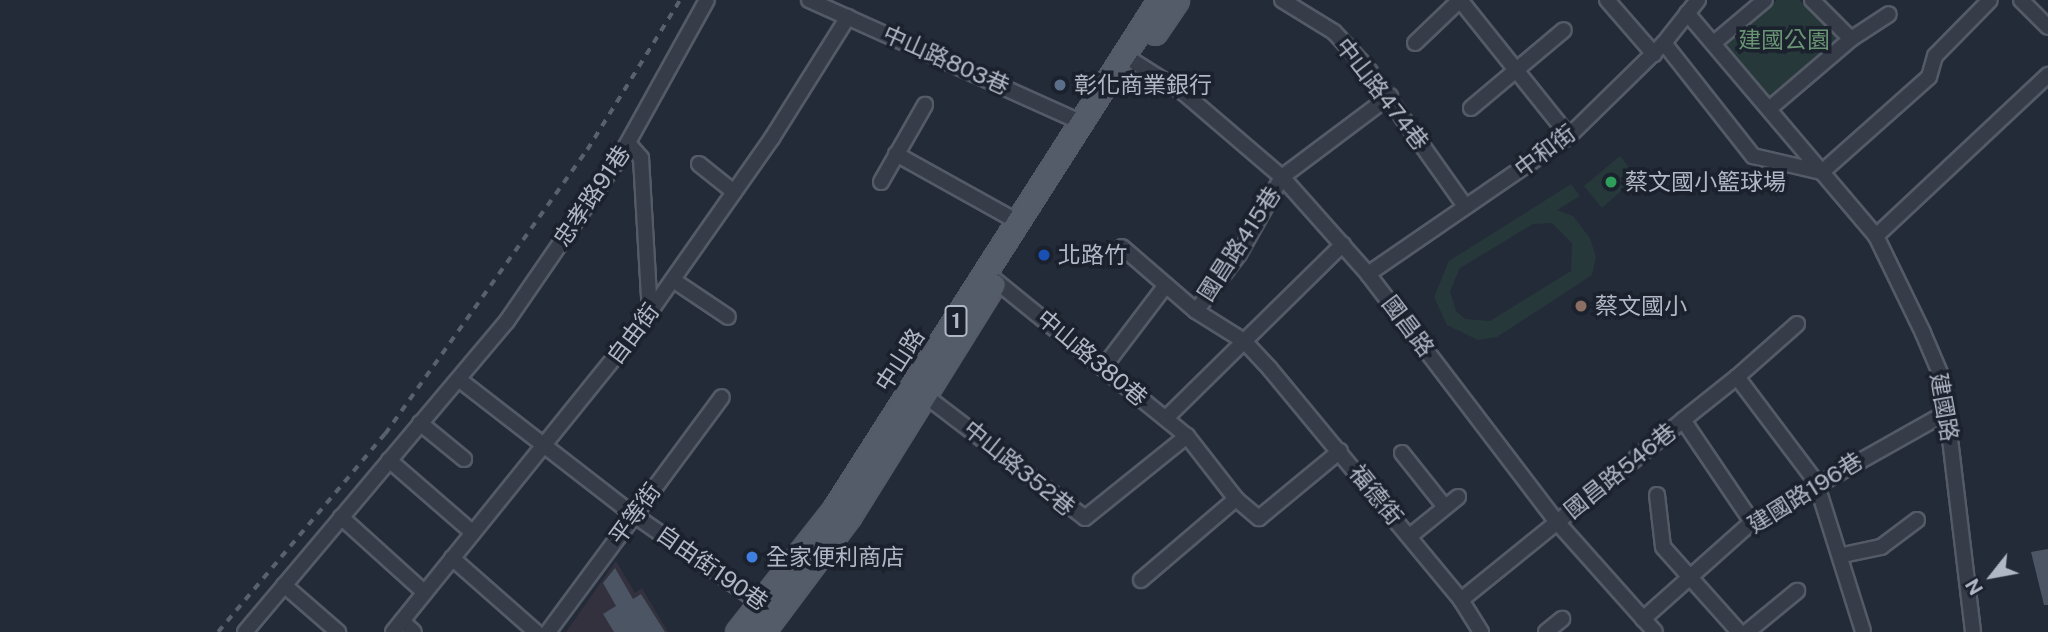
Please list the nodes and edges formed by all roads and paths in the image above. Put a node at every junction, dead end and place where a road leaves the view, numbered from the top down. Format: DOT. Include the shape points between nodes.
graph roads {
  1 [pos="707,0"];
  2 [pos="809,0"];
  3 [pos="1159,0"];
  4 [pos="1177,0"];
  5 [pos="1282,0"];
  6 [pos="1607,0"];
  7 [pos="1698,0"];
  8 [pos="1765,0"];
  9 [pos="1812,0"];
  10 [pos="1990,0"];
  11 [pos="2021,0"];
  12 [pos="1687,13"];
  13 [pos="1889,14"];
  14 [pos="848,17"];
  15 [pos="2048,27"];
  16 [pos="1564,30"];
  17 [pos="1851,39"];
  18 [pos="1715,42"];
  19 [pos="1415,43"];
  20 [pos="1659,49"];
  21 [pos="1130,60"];
  22 [pos="1520,71"];
  23 [pos="2048,75"];
  24 [pos="1390,96"];
  25 [pos="925,105"];
  26 [pos="1471,108"];
  27 [pos="1769,109"];
  28 [pos="1081,122"];
  29 [pos="1569,136"];
  30 [pos="628,143"];
  31 [pos="896,154"];
  32 [pos="699,164"];
  33 [pos="1822,172"];
  34 [pos="1282,177"];
  35 [pos="881,182"];
  36 [pos="734,192"];
  37 [pos="1465,206"];
  38 [pos="1018,222"];
  39 [pos="1876,236"];
  40 [pos="1343,244"];
  41 [pos="1122,247"];
  42 [pos="1368,274"];
  43 [pos="673,280"];
  44 [pos="996,281"];
  45 [pos="1166,285"];
  46 [pos="650,312"];
  47 [pos="1196,312"];
  48 [pos="728,317"];
  49 [pos="1797,324"];
  50 [pos="1244,341"];
  51 [pos="1103,368"];
  52 [pos="1737,377"];
  53 [pos="461,381"];
  54 [pos="722,397"];
  55 [pos="928,397"];
  56 [pos="1947,412"];
  57 [pos="1168,416"];
  58 [pos="1684,420"];
  59 [pos="421,424"];
  60 [pos="1187,436"];
  61 [pos="547,446"];
  62 [pos="1340,451"];
  63 [pos="1402,453"];
  64 [pos="464,459"];
  65 [pos="389,460"];
  66 [pos="1816,482"];
  67 [pos="1657,495"];
  68 [pos="1458,497"];
  69 [pos="1236,499"];
  70 [pos="1445,508"];
  71 [pos="634,515"];
  72 [pos="341,517"];
  73 [pos="1917,520"];
  74 [pos="1558,522"];
  75 [pos="1752,522"];
  76 [pos="473,533"];
  77 [pos="1410,536"];
  78 [pos="1843,555"];
  79 [pos="452,558"];
  80 [pos="1692,577"];
  81 [pos="1141,580"];
  82 [pos="284,585"];
  83 [pos="1797,591"];
  84 [pos="424,592"];
  85 [pos="1461,600"];
  86 [pos="759,603"];
  87 [pos="778,614"];
  88 [pos="1562,619"];
  89 [pos="1643,619"];
  90 [pos="397,627"];
  91 [pos="1863,631"];
  92 [pos="245,632"];
  93 [pos="338,632"];
  94 [pos="414,632"];
  95 [pos="536,632"];
  96 [pos="548,632"];
  97 [pos="737,632"];
  98 [pos="763,632"];
  99 [pos="1481,632"];
  100 [pos="1546,632"];
  101 [pos="1655,632"];
  102 [pos="1739,632"];
  103 [pos="1747,632"];
  104 [pos="1973,632"];
  1 -- 30 [label="street, 忠孝路91巷"];
  2 -- 14 [label="street, 中山路803巷"];
  3 -- 21 [label="main road, 中山路 / 1"];
  4 -- 21 [label="main road, 中山路 / 1"];
  5 -- 24 [label="street, 中山路474巷" via="1334,32"];
  6 -- 20 [label="street"];
  7 -- 12 [label="street, 中和街"];
  8 -- 18 [label="street"];
  9 -- 17 [label="street"];
  10 -- 33 [label="street" via="1935,56 1929,77"];
  11 -- 15 [label="street"];
  12 -- 18 [label="street, 建國路"];
  12 -- 20 [label="street, 中和街"];
  13 -- 17 [label="street"];
  14 -- 28 [label="street, 中山路803巷"];
  14 -- 36 [label="street, 自由街"];
  16 -- 22 [label="street"];
  17 -- 27 [label="street"];
  18 -- 27 [label="street, 建國路"];
  19 -- 22 [label="street" via="1460,0"];
  20 -- 29 [label="street, 中和街"];
  20 -- 33 [label="street" via="1753,156"];
  21 -- 28 [label="main road, 中山路 / 1"];
  21 -- 34 [label="street, 國昌路" via="1232,131"];
  21 -- 44 [label="main road, 中山路 / 1"];
  22 -- 26 [label="street"];
  22 -- 29 [label="street"];
  23 -- 39 [label="street"];
  24 -- 34 [label="street"];
  24 -- 37 [label="street, 中山路474巷"];
  25 -- 31 [label="street"];
  27 -- 33 [label="street, 建國路"];
  28 -- 38 [label="main road, 中山路 / 1"];
  29 -- 37 [label="street, 中和街"];
  30 -- 46 [label="street" via="641,158"];
  30 -- 53 [label="street, 忠孝路91巷"];
  31 -- 35 [label="street"];
  31 -- 38 [label="street"];
  32 -- 36 [label="street"];
  33 -- 39 [label="street, 建國路"];
  34 -- 40 [label="street, 國昌路"];
  34 -- 47 [label="street, 國昌路415巷" via="1239,254"];
  36 -- 43 [label="street, 自由街"];
  37 -- 42 [label="street, 中和街"];
  38 -- 86 [label="main road, 中山路 / 1" via="834,509"];
  39 -- 56 [label="street, 建國路" via="1943,380"];
  40 -- 42 [label="street, 國昌路"];
  40 -- 50 [label="street"];
  41 -- 45 [label="street, 福德街"];
  42 -- 74 [label="street, 國昌路"];
  43 -- 46 [label="street, 自由街"];
  43 -- 48 [label="street"];
  44 -- 51 [label="street, 中山路380巷"];
  44 -- 55 [label="main road, 中山路 / 1"];
  45 -- 47 [label="street, 福德街"];
  45 -- 51 [label="street"];
  46 -- 61 [label="street, 自由街"];
  47 -- 50 [label="street, 福德街"];
  49 -- 52 [label="street, 國昌路546巷"];
  50 -- 57 [label="street"];
  50 -- 62 [label="street, 福德街"];
  51 -- 57 [label="street, 中山路380巷"];
  52 -- 58 [label="street, 國昌路546巷"];
  52 -- 66 [label="street"];
  53 -- 59 [label="street, 忠孝路91巷"];
  53 -- 61 [label="street, 自由街190巷"];
  54 -- 71 [label="street, 平等街"];
  55 -- 60 [label="street, 中山路352巷" via="1085,518"];
  55 -- 87 [label="main road, 中山路 / 1"];
  56 -- 66 [label="street, 建國路196巷"];
  56 -- 104 [label="street, 建國路"];
  57 -- 60 [label="street, 中山路380巷"];
  58 -- 74 [label="street, 國昌路546巷"];
  58 -- 75 [label="street"];
  59 -- 64 [label="street"];
  59 -- 65 [label="street, 忠孝路91巷"];
  60 -- 69 [label="street"];
  61 -- 71 [label="street, 自由街190巷"];
  61 -- 76 [label="street, 自由街"];
  62 -- 69 [label="street" via="1259,518"];
  62 -- 77 [label="street, 福德街"];
  63 -- 70 [label="street"];
  65 -- 72 [label="street, 忠孝路91巷"];
  65 -- 76 [label="street"];
  66 -- 75 [label="street, 建國路196巷"];
  66 -- 78 [label="street"];
  67 -- 80 [label="street" via="1663,547"];
  68 -- 70 [label="street"];
  69 -- 81 [label="street"];
  70 -- 77 [label="street"];
  71 -- 86 [label="street, 自由街190巷"];
  71 -- 96 [label="street, 平等街"];
  72 -- 82 [label="street, 忠孝路91巷"];
  72 -- 84 [label="street"];
  73 -- 78 [label="street" via="1881,547"];
  74 -- 85 [label="street"];
  74 -- 89 [label="street, 國昌路"];
  75 -- 80 [label="street, 建國路196巷"];
  76 -- 79 [label="street, 自由街"];
  77 -- 85 [label="street, 福德街"];
  78 -- 91 [label="street"];
  79 -- 84 [label="street, 自由街"];
  79 -- 95 [label="street"];
  80 -- 89 [label="street, 建國路196巷"];
  80 -- 102 [label="street"];
  82 -- 92 [label="street, 忠孝路91巷"];
  82 -- 93 [label="street"];
  83 -- 103 [label="street"];
  84 -- 90 [label="street, 自由街"];
  85 -- 99 [label="street, 福德街"];
  86 -- 87 [label="street, 自由街190巷"];
  86 -- 97 [label="main road, 中山路 / 1"];
  87 -- 98 [label="main road, 中山路 / 1"];
  88 -- 100 [label="street"];
  89 -- 101 [label="street, 國昌路"];
  90 -- 94 [label="street"];
}
